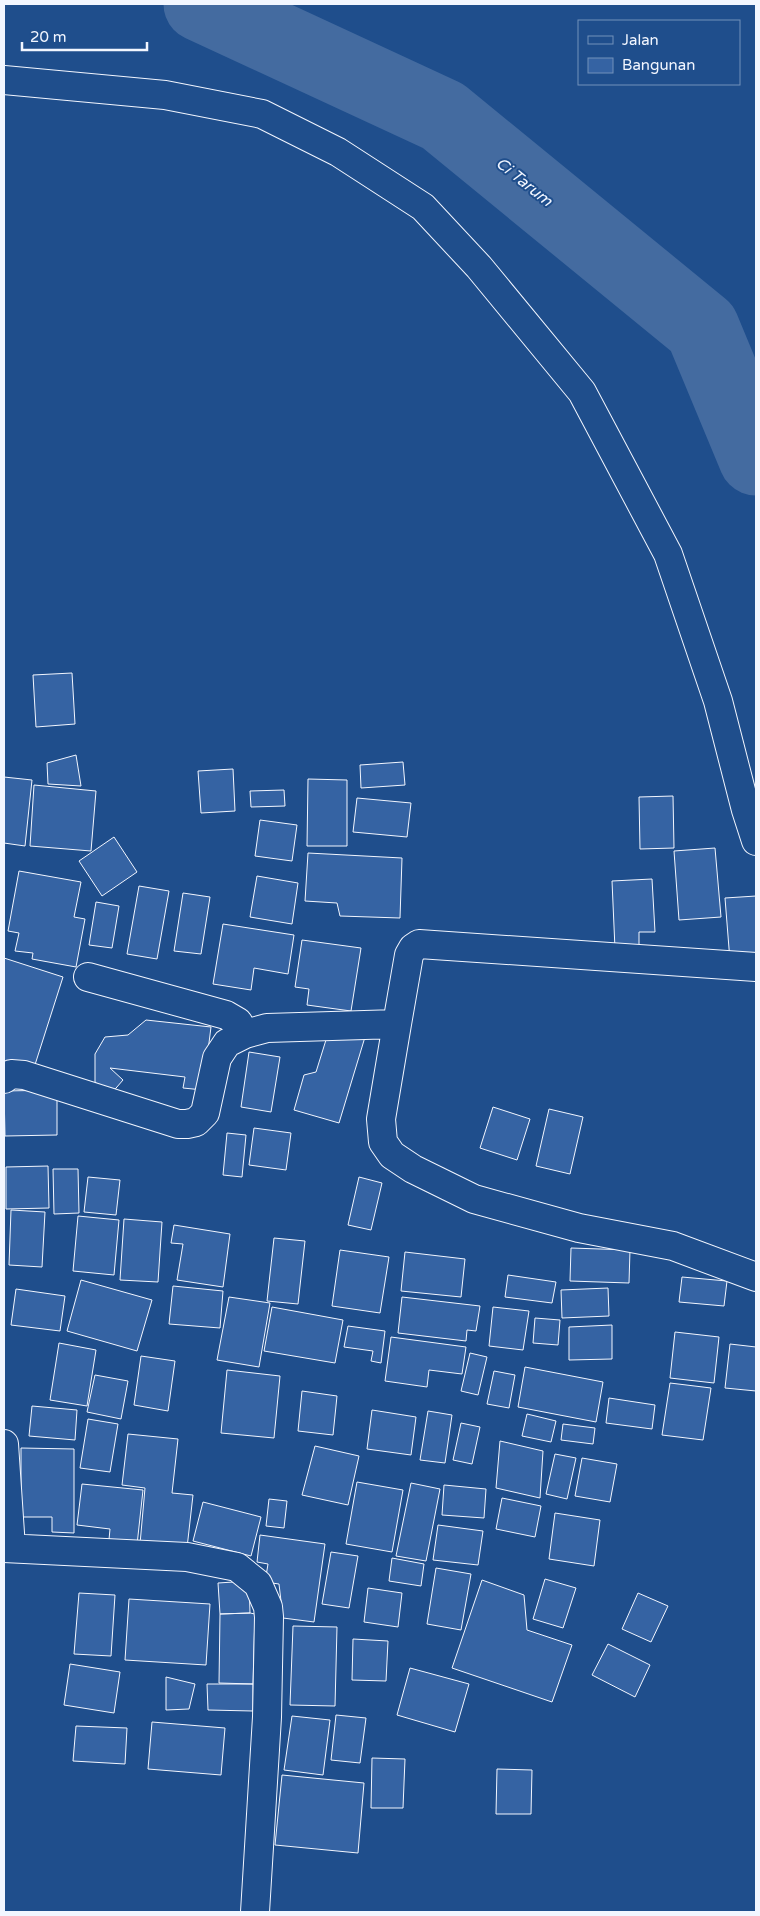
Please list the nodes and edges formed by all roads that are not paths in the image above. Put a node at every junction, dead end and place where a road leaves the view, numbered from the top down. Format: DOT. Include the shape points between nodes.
graph roads {
  1 [pos="4,80"];
  2 [pos="756,841"];
  3 [pos="756,967"];
  4 [pos="88,977"];
  5 [pos="396,1024"];
  6 [pos="245,1034"];
  7 [pos="4,1079"];
  8 [pos="756,1277"];
  9 [pos="4,1444"];
  10 [pos="7,1548"];
  11 [pos="255,1912"];
  1 -- 2 [label="street" via="165,95 262,114 338,152 423,207 479,267 582,392 668,554 718,701"];
  3 -- 5 [label="street" via="419,944 409,955"];
  4 -- 6 [label="street" via="226,1015 238,1022"];
  5 -- 6 [label="street" via="267,1028"];
  5 -- 8 [label="street" via="381,1119 383,1142 392,1155 474,1199 579,1228 673,1246"];
  6 -- 7 [label="street" via="226,1043 217,1058 205,1113 196,1122 187,1124 178,1124 24,1075 11,1074"];
  9 -- 10 [label="street"];
  10 -- 11 [label="street" via="187,1557 237,1567 258,1584 269,1617 267,1717"];
}
